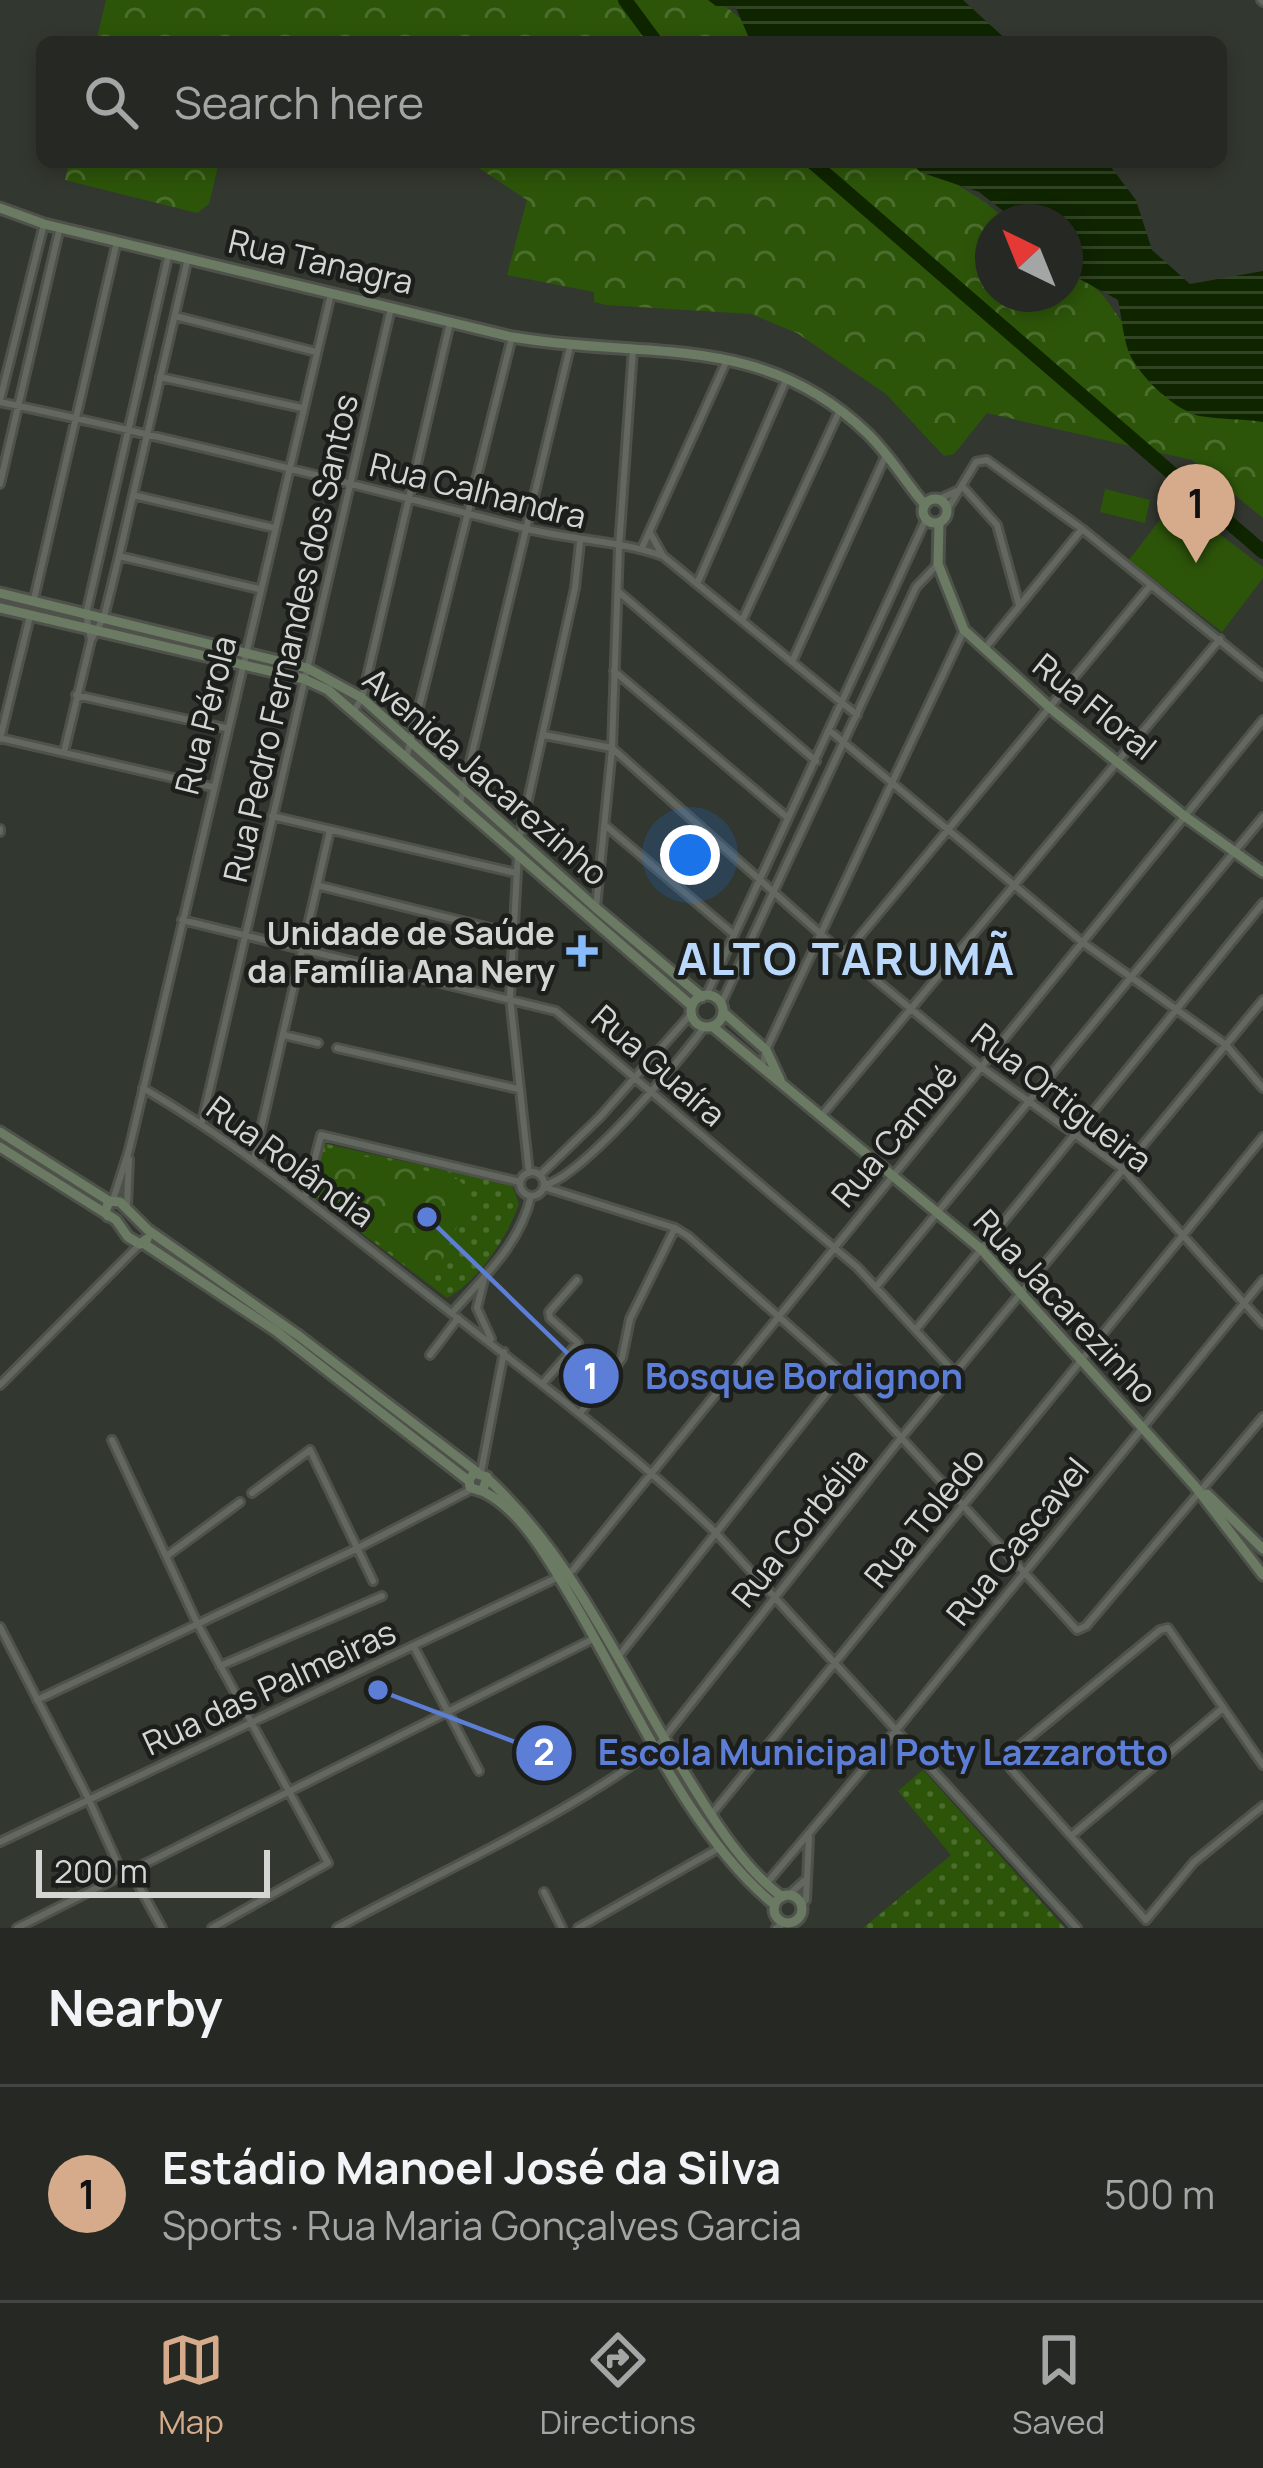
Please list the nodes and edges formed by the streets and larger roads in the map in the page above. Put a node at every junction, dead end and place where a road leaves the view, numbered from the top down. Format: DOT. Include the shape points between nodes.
graph roads {
  1 [pos="0,208"];
  2 [pos="44,224"];
  3 [pos="60,227"];
  4 [pos="117,241"];
  5 [pos="170,253"];
  6 [pos="188,258"];
  7 [pos="332,292"];
  8 [pos="391,305"];
  9 [pos="175,316"];
  10 [pos="450,320"];
  11 [pos="512,337"];
  12 [pos="570,347"];
  13 [pos="634,347"];
  14 [pos="316,352"];
  15 [pos="728,357"];
  16 [pos="160,377"];
  17 [pos="787,378"];
  18 [pos="0,401"];
  19 [pos="18,406"];
  20 [pos="302,408"];
  21 [pos="840,410"];
  22 [pos="75,418"];
  23 [pos="129,432"];
  24 [pos="147,436"];
  25 [pos="886,455"];
  26 [pos="289,468"];
  27 [pos="352,483"];
  28 [pos="0,484"];
  29 [pos="961,489"];
  30 [pos="133,495"];
  31 [pos="410,499"];
  32 [pos="932,502"];
  33 [pos="946,510"];
  34 [pos="468,513"];
  35 [pos="931,521"];
  36 [pos="274,528"];
  37 [pos="528,529"];
  38 [pos="1082,529"];
  39 [pos="650,533"];
  40 [pos="580,541"];
  41 [pos="619,547"];
  42 [pos="642,548"];
  43 [pos="119,556"];
  44 [pos="663,556"];
  45 [pos="938,564"];
  46 [pos="697,584"];
  47 [pos="1150,586"];
  48 [pos="259,589"];
  49 [pos="0,593"];
  50 [pos="620,593"];
  51 [pos="34,601"];
  52 [pos="1019,607"];
  53 [pos="0,608"];
  54 [pos="86,614"];
  55 [pos="30,616"];
  56 [pos="104,617"];
  57 [pos="742,621"];
  58 [pos="964,630"];
  59 [pos="92,633"];
  60 [pos="1220,639"];
  61 [pos="984,649"];
  62 [pos="246,651"];
  63 [pos="792,662"];
  64 [pos="243,666"];
  65 [pos="614,671"];
  66 [pos="305,674"];
  67 [pos="1263,676"];
  68 [pos="76,695"];
  69 [pos="362,698"];
  70 [pos="842,704"];
  71 [pos="1051,708"];
  72 [pos="355,709"];
  73 [pos="857,716"];
  74 [pos="1263,720"];
  75 [pos="226,729"];
  76 [pos="829,730"];
  77 [pos="544,734"];
  78 [pos="0,738"];
  79 [pos="412,742"];
  80 [pos="845,743"];
  81 [pos="612,748"];
  82 [pos="64,752"];
  83 [pos="406,755"];
  84 [pos="1120,760"];
  85 [pos="816,761"];
  86 [pos="893,784"];
  87 [pos="212,787"];
  88 [pos="465,790"];
  89 [pos="460,803"];
  90 [pos="1183,814"];
  91 [pos="272,816"];
  92 [pos="1263,817"];
  93 [pos="788,818"];
  94 [pos="606,826"];
  95 [pos="946,829"];
  96 [pos="330,830"];
  97 [pos="519,836"];
  98 [pos="1235,852"];
  99 [pos="518,854"];
  100 [pos="1263,872"];
  101 [pos="516,873"];
  102 [pos="759,880"];
  103 [pos="320,886"];
  104 [pos="1016,888"];
  105 [pos="774,892"];
  106 [pos="1263,903"];
  107 [pos="596,908"];
  108 [pos="182,920"];
  109 [pos="732,933"];
  110 [pos="514,934"];
  111 [pos="245,935"];
  112 [pos="823,937"];
  113 [pos="1082,942"];
  114 [pos="305,950"];
  115 [pos="844,955"];
  116 [pos="1132,976"];
  117 [pos="704,996"];
  118 [pos="510,997"];
  119 [pos="1263,1000"];
  120 [pos="722,1008"];
  121 [pos="913,1008"];
  122 [pos="1179,1009"];
  123 [pos="692,1010"];
  124 [pos="708,1027"];
  125 [pos="284,1035"];
  126 [pos="318,1043"];
  127 [pos="1226,1045"];
  128 [pos="337,1048"];
  129 [pos="766,1050"];
  130 [pos="762,1066"];
  131 [pos="981,1067"];
  132 [pos="638,1077"];
  133 [pos="780,1080"];
  134 [pos="143,1088"];
  135 [pos="1263,1088"];
  136 [pos="518,1089"];
  137 [pos="651,1090"];
  138 [pos="1028,1102"];
  139 [pos="822,1115"];
  140 [pos="202,1123"];
  141 [pos="0,1132"];
  142 [pos="1073,1136"];
  143 [pos="1263,1137"];
  144 [pos="0,1147"];
  145 [pos="129,1150"];
  146 [pos="254,1159"];
  147 [pos="1123,1169"];
  148 [pos="529,1172"];
  149 [pos="540,1174"];
  150 [pos="891,1175"];
  151 [pos="520,1182"];
  152 [pos="544,1186"];
  153 [pos="531,1196"];
  154 [pos="305,1197"];
  155 [pos="111,1200"];
  156 [pos="127,1208"];
  157 [pos="939,1213"];
  158 [pos="108,1216"];
  159 [pos="675,1228"];
  160 [pos="148,1230"];
  161 [pos="1183,1235"];
  162 [pos="128,1237"];
  163 [pos="141,1243"];
  164 [pos="833,1245"];
  165 [pos="981,1249"];
  166 [pos="119,1261"];
  167 [pos="485,1276"];
  168 [pos="577,1280"];
  169 [pos="1263,1280"];
  170 [pos="876,1286"];
  171 [pos="1023,1292"];
  172 [pos="1244,1302"];
  173 [pos="778,1315"];
  174 [pos="455,1316"];
  175 [pos="1263,1324"];
  176 [pos="916,1329"];
  177 [pos="495,1346"];
  178 [pos="504,1352"];
  179 [pos="430,1355"];
  180 [pos="1083,1361"];
  181 [pos="842,1373"];
  182 [pos="955,1373"];
  183 [pos="544,1382"];
  184 [pos="0,1385"];
  185 [pos="581,1412"];
  186 [pos="1263,1417"];
  187 [pos="1142,1425"];
  188 [pos="901,1438"];
  189 [pos="112,1440"];
  190 [pos="651,1470"];
  191 [pos="479,1481"];
  192 [pos="1199,1490"];
  193 [pos="252,1493"];
  194 [pos="240,1502"];
  195 [pos="963,1506"];
  196 [pos="714,1531"];
  197 [pos="1262,1545"];
  198 [pos="358,1548"];
  199 [pos="1248,1552"];
  200 [pos="168,1555"];
  201 [pos="1023,1571"];
  202 [pos="563,1575"];
  203 [pos="1263,1575"];
  204 [pos="373,1581"];
  205 [pos="382,1596"];
  206 [pos="773,1598"];
  207 [pos="197,1622"];
  208 [pos="0,1627"];
  209 [pos="595,1637"];
  210 [pos="413,1646"];
  211 [pos="617,1659"];
  212 [pos="835,1663"];
  213 [pos="220,1666"];
  214 [pos="37,1700"];
  215 [pos="1222,1708"];
  216 [pos="447,1712"];
  217 [pos="250,1722"];
  218 [pos="898,1729"];
  219 [pos="659,1743"];
  220 [pos="1263,1765"];
  221 [pos="479,1771"];
  222 [pos="289,1792"];
  223 [pos="88,1798"];
  224 [pos="1263,1806"];
  225 [pos="711,1815"];
  226 [pos="809,1833"];
  227 [pos="1071,1836"];
  228 [pos="0,1842"];
  229 [pos="721,1846"];
  230 [pos="126,1871"];
  231 [pos="805,1877"];
  232 [pos="766,1884"];
  233 [pos="544,1892"];
  234 [pos="782,1899"];
  235 [pos="791,1920"];
  236 [pos="1146,1920"];
  237 [pos="17,1928"];
  238 [pos="162,1928"];
  239 [pos="212,1928"];
  240 [pos="337,1928"];
  241 [pos="562,1928"];
  242 [pos="578,1928"];
  243 [pos="810,1928"];
  244 [pos="1076,1928"];
  245 [pos="1154,1928"];
  1 -- 2 [label="street, Rua Tanagra"];
  2 -- 3 [label="street, Rua Tanagra"];
  2 -- 18 [label="street"];
  3 -- 4 [label="street, Rua Tanagra"];
  3 -- 19 [label="street"];
  4 -- 5 [label="street, Rua Tanagra"];
  4 -- 22 [label="street"];
  5 -- 6 [label="street, Rua Tanagra"];
  5 -- 23 [label="street"];
  6 -- 7 [label="street, Rua Tanagra"];
  6 -- 9 [label="street"];
  7 -- 8 [label="street, Rua Tanagra"];
  7 -- 14 [label="street, Rua Pérola"];
  8 -- 10 [label="street, Rua Tanagra"];
  8 -- 27 [label="street, Rua Pedro Fernandes dos Santos"];
  9 -- 14 [label="street"];
  9 -- 16 [label="street"];
  10 -- 11 [label="street, Rua Tanagra"];
  10 -- 31 [label="street"];
  11 -- 12 [label="street, Rua Tanagra"];
  11 -- 34 [label="street"];
  12 -- 13 [label="street, Rua Tanagra"];
  12 -- 37 [label="street"];
  13 -- 15 [label="street"];
  13 -- 41 [label="street"];
  14 -- 20 [label="street, Rua Pérola"];
  15 -- 17 [label="street"];
  15 -- 39 [label="street"];
  16 -- 20 [label="street"];
  16 -- 24 [label="street"];
  17 -- 21 [label="street"];
  17 -- 46 [label="street"];
  18 -- 19 [label="street, Rua Calhandra"];
  19 -- 22 [label="street, Rua Calhandra"];
  19 -- 28 [label="street"];
  20 -- 26 [label="street, Rua Pérola"];
  21 -- 25 [label="street"];
  21 -- 57 [label="street"];
  22 -- 23 [label="street, Rua Calhandra"];
  22 -- 51 [label="street"];
  23 -- 24 [label="street, Rua Calhandra"];
  23 -- 54 [label="street"];
  24 -- 26 [label="street, Rua Calhandra"];
  24 -- 30 [label="street"];
  25 -- 32 [label="street"];
  25 -- 63 [label="street"];
  26 -- 27 [label="street, Rua Calhandra"];
  26 -- 36 [label="street, Rua Pérola"];
  27 -- 31 [label="street, Rua Calhandra"];
  27 -- 66 [label="street, Rua Pedro Fernandes dos Santos"];
  29 -- 32 [label="street"];
  29 -- 33 [label="street"];
  29 -- 38 [label="street" via="976,462 987,460"];
  29 -- 52 [label="street" via="997,525"];
  30 -- 36 [label="street"];
  30 -- 43 [label="street"];
  31 -- 34 [label="street, Rua Calhandra"];
  31 -- 69 [label="street"];
  32 -- 33 [label="street"];
  32 -- 35 [label="street"];
  33 -- 35 [label="street"];
  34 -- 37 [label="street, Rua Calhandra"];
  34 -- 79 [label="street"];
  35 -- 45 [label="street, Rua Floral"];
  35 -- 70 [label="street"];
  36 -- 48 [label="street, Rua Pérola"];
  37 -- 40 [label="street, Rua Calhandra"];
  37 -- 88 [label="street"];
  38 -- 47 [label="street"];
  38 -- 52 [label="street"];
  39 -- 42 [label="street"];
  39 -- 44 [label="street"];
  40 -- 41 [label="street, Rua Calhandra"];
  40 -- 77 [label="street"];
  41 -- 42 [label="street, Rua Calhandra"];
  41 -- 50 [label="street"];
  42 -- 44 [label="street, Rua Calhandra"];
  43 -- 48 [label="street"];
  43 -- 56 [label="street"];
  44 -- 46 [label="street"];
  45 -- 58 [label="street, Rua Floral"];
  45 -- 73 [label="street" via="916,587"];
  46 -- 57 [label="street"];
  47 -- 60 [label="street"];
  47 -- 71 [label="street"];
  48 -- 62 [label="street, Rua Pérola"];
  49 -- 51 [label="street, Avenida Jacarezinho"];
  50 -- 65 [label="street"];
  50 -- 85 [label="street"];
  51 -- 54 [label="street, Avenida Jacarezinho"];
  52 -- 61 [label="street"];
  53 -- 55 [label="street, Avenida Jacarezinho"];
  54 -- 56 [label="street, Avenida Jacarezinho"];
  54 -- 59 [label="street"];
  55 -- 59 [label="street, Avenida Jacarezinho"];
  55 -- 78 [label="street"];
  56 -- 59 [label="street"];
  56 -- 62 [label="street, Avenida Jacarezinho"];
  57 -- 63 [label="street"];
  58 -- 61 [label="street, Rua Floral"];
  58 -- 86 [label="street"];
  59 -- 64 [label="street, Avenida Jacarezinho"];
  59 -- 68 [label="street"];
  60 -- 67 [label="street"];
  60 -- 84 [label="street"];
  61 -- 71 [label="street, Rua Floral"];
  62 -- 64 [label="street, Rua Pérola"];
  62 -- 66 [label="street, Avenida Jacarezinho"];
  63 -- 70 [label="street"];
  64 -- 66 [label="street, Avenida Jacarezinho"];
  64 -- 75 [label="street, Rua Pérola"];
  65 -- 81 [label="street"];
  65 -- 93 [label="street"];
  66 -- 69 [label="street, Avenida Jacarezinho"];
  66 -- 72 [label="street, Avenida Jacarezinho"];
  66 -- 91 [label="street, Rua Pedro Fernandes dos Santos"];
  68 -- 75 [label="street"];
  68 -- 82 [label="street"];
  69 -- 72 [label="street"];
  69 -- 79 [label="street, Avenida Jacarezinho"];
  70 -- 73 [label="street"];
  70 -- 76 [label="street"];
  71 -- 84 [label="street, Rua Floral"];
  71 -- 95 [label="street"];
  72 -- 83 [label="street, Avenida Jacarezinho"];
  73 -- 80 [label="street"];
  74 -- 90 [label="street, Rua Cambé"];
  75 -- 87 [label="street, Rua Pérola"];
  76 -- 80 [label="street"];
  76 -- 85 [label="street"];
  77 -- 81 [label="street"];
  77 -- 97 [label="street"];
  78 -- 82 [label="street"];
  79 -- 83 [label="street"];
  79 -- 88 [label="street, Avenida Jacarezinho"];
  80 -- 86 [label="street"];
  80 -- 105 [label="street"];
  81 -- 94 [label="street"];
  81 -- 102 [label="street, Rua Ortigueira"];
  82 -- 87 [label="street"];
  83 -- 89 [label="street, Avenida Jacarezinho"];
  84 -- 90 [label="street, Rua Floral"];
  84 -- 104 [label="street"];
  85 -- 93 [label="street"];
  86 -- 95 [label="street"];
  86 -- 112 [label="street"];
  87 -- 108 [label="street, Rua Pérola"];
  88 -- 89 [label="street"];
  88 -- 97 [label="street, Avenida Jacarezinho"];
  89 -- 99 [label="street, Avenida Jacarezinho"];
  90 -- 98 [label="street, Rua Floral"];
  90 -- 113 [label="street, Rua Cambé"];
  91 -- 96 [label="street"];
  91 -- 111 [label="street, Rua Pedro Fernandes dos Santos"];
  92 -- 98 [label="street"];
  93 -- 102 [label="street"];
  94 -- 107 [label="street"];
  94 -- 109 [label="street"];
  95 -- 104 [label="street"];
  95 -- 115 [label="street"];
  96 -- 101 [label="street"];
  96 -- 103 [label="street"];
  97 -- 99 [label="street"];
  97 -- 107 [label="street, Avenida Jacarezinho"];
  98 -- 100 [label="street, Rua Floral"];
  98 -- 116 [label="street"];
  99 -- 101 [label="street"];
  99 -- 123 [label="street, Avenida Jacarezinho"];
  101 -- 110 [label="street"];
  102 -- 105 [label="street, Rua Ortigueira"];
  102 -- 109 [label="street"];
  103 -- 110 [label="street"];
  103 -- 114 [label="street"];
  104 -- 113 [label="street"];
  104 -- 121 [label="street"];
  105 -- 112 [label="street, Rua Ortigueira"];
  105 -- 120 [label="street"];
  106 -- 122 [label="street"];
  107 -- 117 [label="street, Avenida Jacarezinho"];
  108 -- 111 [label="street, Rua Guaíra"];
  108 -- 134 [label="street, Rua Pérola"];
  109 -- 117 [label="street"];
  110 -- 118 [label="street"];
  111 -- 114 [label="street, Rua Guaíra"];
  111 -- 140 [label="street, Rua Pedro Fernandes dos Santos"];
  112 -- 115 [label="street, Rua Ortigueira"];
  112 -- 129 [label="street"];
  113 -- 116 [label="street"];
  113 -- 131 [label="street, Rua Cambé"];
  114 -- 118 [label="street, Rua Guaíra"];
  114 -- 125 [label="street"];
  115 -- 121 [label="street, Rua Ortigueira"];
  116 -- 122 [label="street"];
  116 -- 138 [label="street"];
  117 -- 120 [label="street, Avenida Jacarezinho"];
  117 -- 123 [label="street"];
  118 -- 132 [label="street, Rua Guaíra" via="556,1011"];
  118 -- 136 [label="street"];
  119 -- 127 [label="street, Rua Corbélia"];
  120 -- 124 [label="street"];
  120 -- 129 [label="street, Rua Jacarezinho"];
  121 -- 131 [label="street, Rua Ortigueira"];
  121 -- 139 [label="street"];
  122 -- 127 [label="street"];
  122 -- 142 [label="street"];
  123 -- 124 [label="street, Avenida Jacarezinho"];
  123 -- 132 [label="street"];
  124 -- 130 [label="street, Rua Jacarezinho"];
  124 -- 137 [label="street"];
  125 -- 126 [label="street"];
  125 -- 146 [label="street"];
  127 -- 135 [label="street"];
  127 -- 147 [label="street, Rua Corbélia"];
  128 -- 136 [label="street"];
  129 -- 130 [label="street"];
  129 -- 133 [label="street, Rua Jacarezinho"];
  130 -- 133 [label="street, Rua Jacarezinho"];
  131 -- 138 [label="street, Rua Ortigueira"];
  131 -- 150 [label="street, Rua Cambé"];
  132 -- 137 [label="street, Rua Guaíra"];
  132 -- 149 [label="street"];
  133 -- 139 [label="street, Rua Jacarezinho"];
  134 -- 140 [label="street, Rua Rolândia"];
  134 -- 145 [label="street, Rua Pérola"];
  136 -- 148 [label="street"];
  137 -- 152 [label="street" via="563,1178"];
  137 -- 164 [label="street, Rua Guaíra"];
  138 -- 142 [label="street, Rua Ortigueira"];
  138 -- 157 [label="street"];
  139 -- 150 [label="street, Rua Jacarezinho"];
  140 -- 146 [label="street, Rua Rolândia"];
  141 -- 155 [label="street"];
  142 -- 147 [label="street, Rua Ortigueira"];
  142 -- 165 [label="street"];
  143 -- 161 [label="street, Rua Toledo"];
  144 -- 158 [label="street"];
  145 -- 155 [label="street, Rua Pérola"];
  145 -- 156 [label="street, Rua Pérola"];
  146 -- 154 [label="street, Rua Rolândia"];
  147 -- 161 [label="street, Rua Ortigueira"];
  147 -- 171 [label="street, Rua Corbélia"];
  148 -- 149 [label="street"];
  148 -- 151 [label="street"];
  149 -- 152 [label="street"];
  150 -- 157 [label="street, Rua Jacarezinho"];
  150 -- 164 [label="street, Rua Cambé"];
  151 -- 153 [label="street"];
  151 -- 154 [label="street" via="322,1135"];
  152 -- 153 [label="street"];
  152 -- 159 [label="street"];
  153 -- 167 [label="street" via="513,1242"];
  154 -- 174 [label="street, Rua Rolândia"];
  155 -- 156 [label="street"];
  155 -- 158 [label="street"];
  156 -- 160 [label="street"];
  157 -- 165 [label="street, Rua Jacarezinho"];
  157 -- 170 [label="street"];
  158 -- 162 [label="street"];
  159 -- 173 [label="street"];
  159 -- 185 [label="street" via="630,1319 622,1358"];
  160 -- 163 [label="street"];
  160 -- 191 [label="street" via="298,1336"];
  161 -- 172 [label="street, Rua Ortigueira"];
  161 -- 180 [label="street, Rua Toledo"];
  162 -- 163 [label="street"];
  162 -- 166 [label="street"];
  163 -- 166 [label="street"];
  163 -- 191 [label="street"];
  164 -- 170 [label="street, Rua Guaíra"];
  164 -- 173 [label="street, Rua Cambé"];
  165 -- 171 [label="street, Rua Jacarezinho"];
  165 -- 176 [label="street"];
  166 -- 184 [label="street"];
  167 -- 174 [label="street"];
  167 -- 177 [label="street" via="477,1308"];
  168 -- 183 [label="street" via="549,1312 578,1342"];
  169 -- 172 [label="street, Rua Cascavel"];
  170 -- 176 [label="street, Rua Guaíra"];
  171 -- 180 [label="street, Rua Jacarezinho"];
  171 -- 182 [label="street, Rua Corbélia"];
  172 -- 175 [label="street, Rua Ortigueira"];
  172 -- 187 [label="street, Rua Cascavel"];
  173 -- 181 [label="street"];
  173 -- 190 [label="street, Rua Cambé"];
  174 -- 177 [label="street, Rua Rolândia"];
  174 -- 179 [label="street"];
  176 -- 182 [label="street, Rua Guaíra"];
  177 -- 178 [label="street, Rua Rolândia"];
  178 -- 183 [label="street, Rua Rolândia"];
  178 -- 191 [label="street"];
  180 -- 187 [label="street, Rua Jacarezinho"];
  180 -- 195 [label="street, Rua Toledo"];
  181 -- 188 [label="street"];
  181 -- 196 [label="street"];
  182 -- 188 [label="street, Rua Corbélia"];
  183 -- 185 [label="street, Rua Rolândia"];
  185 -- 190 [label="street, Rua Rolândia"];
  186 -- 192 [label="street"];
  187 -- 192 [label="street, Rua Jacarezinho"];
  187 -- 201 [label="street, Rua Cascavel"];
  188 -- 195 [label="street"];
  188 -- 206 [label="street, Rua Corbélia"];
  189 -- 200 [label="street"];
  190 -- 196 [label="street, Rua Rolândia"];
  190 -- 202 [label="street, Rua Cambé"];
  191 -- 198 [label="street"];
  191 -- 202 [label="street"];
  192 -- 197 [label="street, Rua Jacarezinho"];
  192 -- 199 [label="street, Rua Jacarezinho"];
  192 -- 201 [label="street" via="1086,1627 1077,1630"];
  193 -- 198 [label="street" via="310,1450"];
  194 -- 200 [label="street"];
  195 -- 201 [label="street"];
  195 -- 212 [label="street, Rua Toledo"];
  196 -- 206 [label="street, Rua Rolândia"];
  196 -- 211 [label="street"];
  197 -- 199 [label="street"];
  198 -- 204 [label="street"];
  198 -- 207 [label="street"];
  199 -- 203 [label="street, Rua Jacarezinho"];
  200 -- 207 [label="street"];
  201 -- 218 [label="street, Rua Cascavel"];
  202 -- 209 [label="street"];
  202 -- 210 [label="street, Rua das Palmeiras"];
  202 -- 211 [label="street"];
  205 -- 213 [label="street"];
  206 -- 212 [label="street, Rua Rolândia"];
  206 -- 219 [label="street, Rua Corbélia"];
  207 -- 213 [label="street"];
  207 -- 214 [label="street"];
  208 -- 214 [label="street"];
  209 -- 216 [label="street"];
  209 -- 219 [label="street"];
  210 -- 216 [label="street"];
  210 -- 217 [label="street, Rua das Palmeiras"];
  211 -- 219 [label="street"];
  212 -- 218 [label="street, Rua Rolândia"];
  212 -- 225 [label="street, Rua Toledo"];
  213 -- 217 [label="street"];
  214 -- 223 [label="street"];
  215 -- 220 [label="street"];
  215 -- 227 [label="street"];
  215 -- 227 [label="street" via="1164,1628 1012,1752 1011,1768"];
  216 -- 221 [label="street"];
  216 -- 222 [label="street"];
  217 -- 222 [label="street"];
  217 -- 223 [label="street, Rua das Palmeiras"];
  218 -- 226 [label="street, Rua Cascavel"];
  218 -- 244 [label="street, Rua Rolândia"];
  219 -- 225 [label="street"];
  219 -- 229 [label="street"];
  219 -- 240 [label="street, Rua Corbélia" via="627,1769"];
  222 -- 230 [label="street"];
  222 -- 239 [label="street" via="328,1863"];
  223 -- 228 [label="street, Rua das Palmeiras"];
  223 -- 230 [label="street"];
  224 -- 236 [label="street" via="1186,1870"];
  225 -- 232 [label="street"];
  226 -- 231 [label="street"];
  226 -- 232 [label="street, Rua Cascavel"];
  227 -- 236 [label="street"];
  229 -- 234 [label="street"];
  229 -- 242 [label="street"];
  230 -- 237 [label="street"];
  230 -- 238 [label="street"];
  231 -- 234 [label="street"];
  231 -- 235 [label="street" via="806,1900"];
  232 -- 234 [label="street"];
  233 -- 241 [label="street"];
  234 -- 235 [label="street"];
  234 -- 235 [label="street" via="777,1917"];
  235 -- 243 [label="street"];
  236 -- 245 [label="street"];
}
